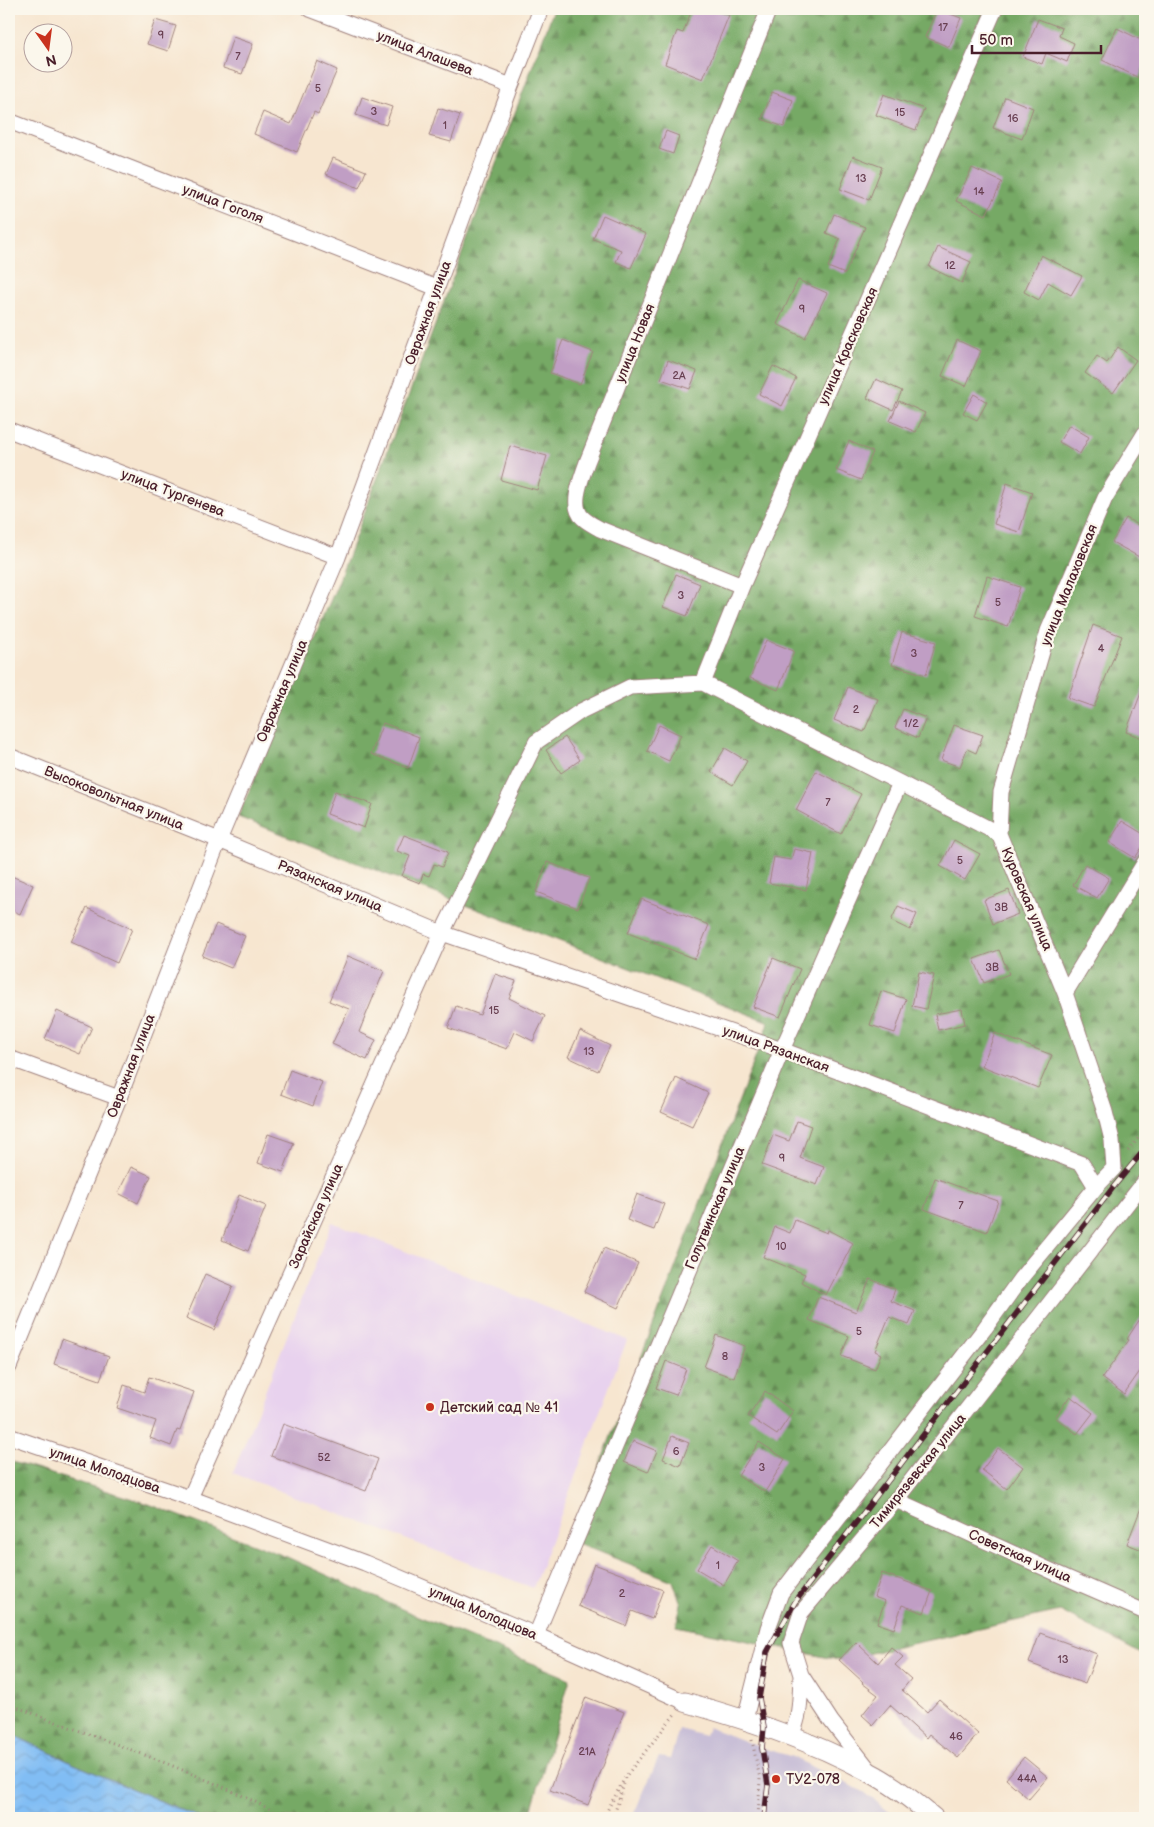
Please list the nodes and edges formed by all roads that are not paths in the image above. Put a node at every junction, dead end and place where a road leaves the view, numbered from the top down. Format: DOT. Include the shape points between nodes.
graph roads {
  1 [pos="310,9"];
  2 [pos="541,9"];
  3 [pos="769,9"];
  4 [pos="995,9"];
  5 [pos="511,86"];
  6 [pos="9,121"];
  7 [pos="437,288"];
  8 [pos="9,430"];
  9 [pos="1145,433"];
  10 [pos="338,557"];
  11 [pos="742,586"];
  12 [pos="703,684"];
  13 [pos="9,756"];
  14 [pos="900,783"];
  15 [pos="999,834"];
  16 [pos="219,840"];
  17 [pos="1145,862"];
  18 [pos="442,933"];
  19 [pos="1065,993"];
  20 [pos="782,1050"];
  21 [pos="9,1058"];
  22 [pos="119,1098"];
  23 [pos="1145,1181"];
  24 [pos="1096,1187"];
  25 [pos="1140,1197"];
  26 [pos="9,1367"];
  27 [pos="13,1438"];
  28 [pos="190,1498"];
  29 [pos="896,1500"];
  30 [pos="1145,1612"];
  31 [pos="536,1635"];
  32 [pos="801,1675"];
  33 [pos="685,1702"];
  34 [pos="750,1721"];
  35 [pos="791,1735"];
  36 [pos="870,1772"];
  37 [pos="934,1818"];
  1 -- 5 [label="street, улица Алашева"];
  2 -- 5 [label="street, Овражная улица"];
  3 -- 11 [label="street, улица Новая" via="587,462 578,487 577,503 582,517 600,529"];
  4 -- 11 [label="street, улица Красковская"];
  5 -- 7 [label="street, Овражная улица"];
  6 -- 7 [label="street, улица Гоголя"];
  7 -- 10 [label="street, Овражная улица"];
  8 -- 10 [label="street, улица Тургенева"];
  9 -- 15 [label="street, улица Малаховская" via="1105,498 1048,631 1001,792"];
  10 -- 16 [label="street, Овражная улица"];
  11 -- 12 [label="street, улица Красковская"];
  12 -- 14 [label="street, Куровская улица"];
  12 -- 18 [label="street, Зарайская улица" via="630,687 581,710 536,742"];
  13 -- 16 [label="street, Высоковольтная улица"];
  14 -- 15 [label="street, Куровская улица"];
  14 -- 20 [label="street, Голутвинская улица"];
  15 -- 19 [label="street, Куровская улица"];
  16 -- 18 [label="street, Рязанская улица"];
  16 -- 22 [label="street, Овражная улица"];
  17 -- 19 [label="street"];
  18 -- 20 [label="street, улица Рязанская"];
  18 -- 28 [label="street, Зарайская улица"];
  19 -- 24 [label="street, Куровская улица" via="1112,1140 1114,1168"];
  20 -- 24 [label="street, улица Рязанская" via="1082,1164"];
  20 -- 31 [label="street, Голутвинская улица"];
  21 -- 22 [label="street"];
  22 -- 26 [label="street, Овражная улица"];
  23 -- 25 [label="street, Тимирязевская улица"];
  24 -- 34 [label="street" via="1020,1278 781,1593 768,1628"];
  25 -- 29 [label="street, Тимирязевская улица"];
  27 -- 28 [label="street, улица Молодцова"];
  28 -- 31 [label="street, улица Молодцова" via="365,1563"];
  29 -- 30 [label="street, Советская улица"];
  29 -- 32 [label="street, Тимирязевская улица" via="801,1613 791,1643"];
  31 -- 33 [label="street, улица Молодцова"];
  32 -- 35 [label="street" via="800,1708"];
  32 -- 36 [label="street, Тимирязевская улица"];
  33 -- 34 [label="street, улица Молодцова"];
  34 -- 35 [label="street, улица Молодцова"];
  35 -- 36 [label="street, улица Молодцова"];
  36 -- 37 [label="street, улица Молодцова"];
}
